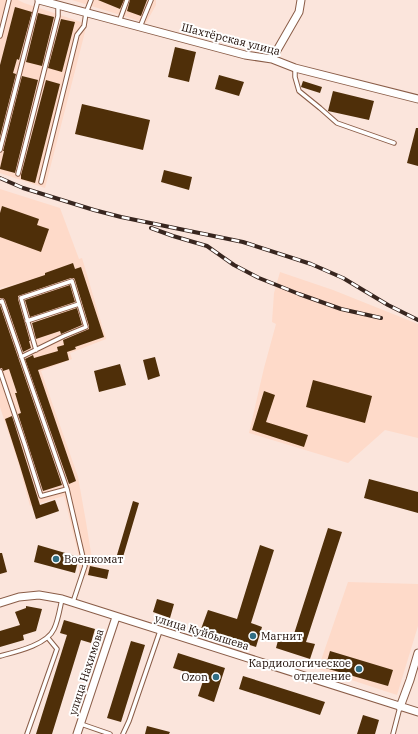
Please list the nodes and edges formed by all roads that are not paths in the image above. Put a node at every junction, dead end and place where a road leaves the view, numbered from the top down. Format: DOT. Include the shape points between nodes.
graph roads {
  1 [pos="9,0"];
  2 [pos="38,0"];
  3 [pos="91,0"];
  4 [pos="127,0"];
  5 [pos="152,0"];
  6 [pos="301,0"];
  7 [pos="58,5"];
  8 [pos="86,13"];
  9 [pos="119,22"];
  10 [pos="140,27"];
  11 [pos="0,36"];
  12 [pos="272,59"];
  13 [pos="296,68"];
  14 [pos="418,99"];
  15 [pos="394,143"];
  16 [pos="0,150"];
  17 [pos="18,174"];
  18 [pos="41,182"];
  19 [pos="0,302"];
  20 [pos="79,304"];
  21 [pos="27,321"];
  22 [pos="36,350"];
  23 [pos="22,357"];
  24 [pos="0,371"];
  25 [pos="67,489"];
  26 [pos="62,599"];
  27 [pos="0,603"];
  28 [pos="73,604"];
  29 [pos="116,617"];
  30 [pos="160,631"];
  31 [pos="48,638"];
  32 [pos="418,653"];
  33 [pos="0,656"];
  34 [pos="400,707"];
  35 [pos="418,712"];
  36 [pos="81,724"];
  37 [pos="27,734"];
  38 [pos="78,734"];
  39 [pos="110,734"];
  40 [pos="124,734"];
  41 [pos="393,734"];
  1 -- 11 [label="lane"];
  2 -- 7 [label="street, Шахтёрская улица"];
  2 -- 16 [label="lane"];
  3 -- 8 [label="lane"];
  4 -- 9 [label="lane"];
  5 -- 10 [label="lane"];
  6 -- 12 [label="street" via="299,12"];
  7 -- 8 [label="street, Шахтёрская улица"];
  7 -- 17 [label="lane" via="58,16"];
  8 -- 9 [label="street, Шахтёрская улица"];
  8 -- 18 [label="lane" via="84,26 77,36"];
  9 -- 10 [label="street, Шахтёрская улица"];
  10 -- 12 [label="street, Шахтёрская улица"];
  12 -- 13 [label="street, Шахтёрская улица"];
  13 -- 14 [label="street, Шахтёрская улица"];
  13 -- 15 [label="lane" via="295,77 299,91 337,123"];
  19 -- 23 [label="lane" via="2,301"];
  20 -- 21 [label="lane"];
  20 -- 21 [label="lane" via="72,281 21,298"];
  20 -- 22 [label="lane" via="86,327"];
  21 -- 22 [label="lane"];
  22 -- 23 [label="lane"];
  23 -- 25 [label="lane"];
  24 -- 25 [label="lane" via="41,496"];
  25 -- 28 [label="lane" via="85,566"];
  26 -- 27 [label="street, улица Куйбышева" via="39,595 19,597"];
  26 -- 28 [label="street, улица Куйбышева"];
  26 -- 31 [label="lane" via="54,630"];
  28 -- 29 [label="street, улица Куйбышева"];
  29 -- 30 [label="street, улица Куйбышева"];
  29 -- 36 [label="street, улица Нахимова"];
  30 -- 34 [label="street, улица Куйбышева"];
  30 -- 40 [label="lane"];
  31 -- 33 [label="lane"];
  31 -- 37 [label="lane" via="58,649"];
  32 -- 34 [label="street"];
  34 -- 35 [label="street, улица Куйбышева"];
  34 -- 41 [label="lane"];
  36 -- 38 [label="street, улица Нахимова"];
  36 -- 39 [label="lane"];
}
